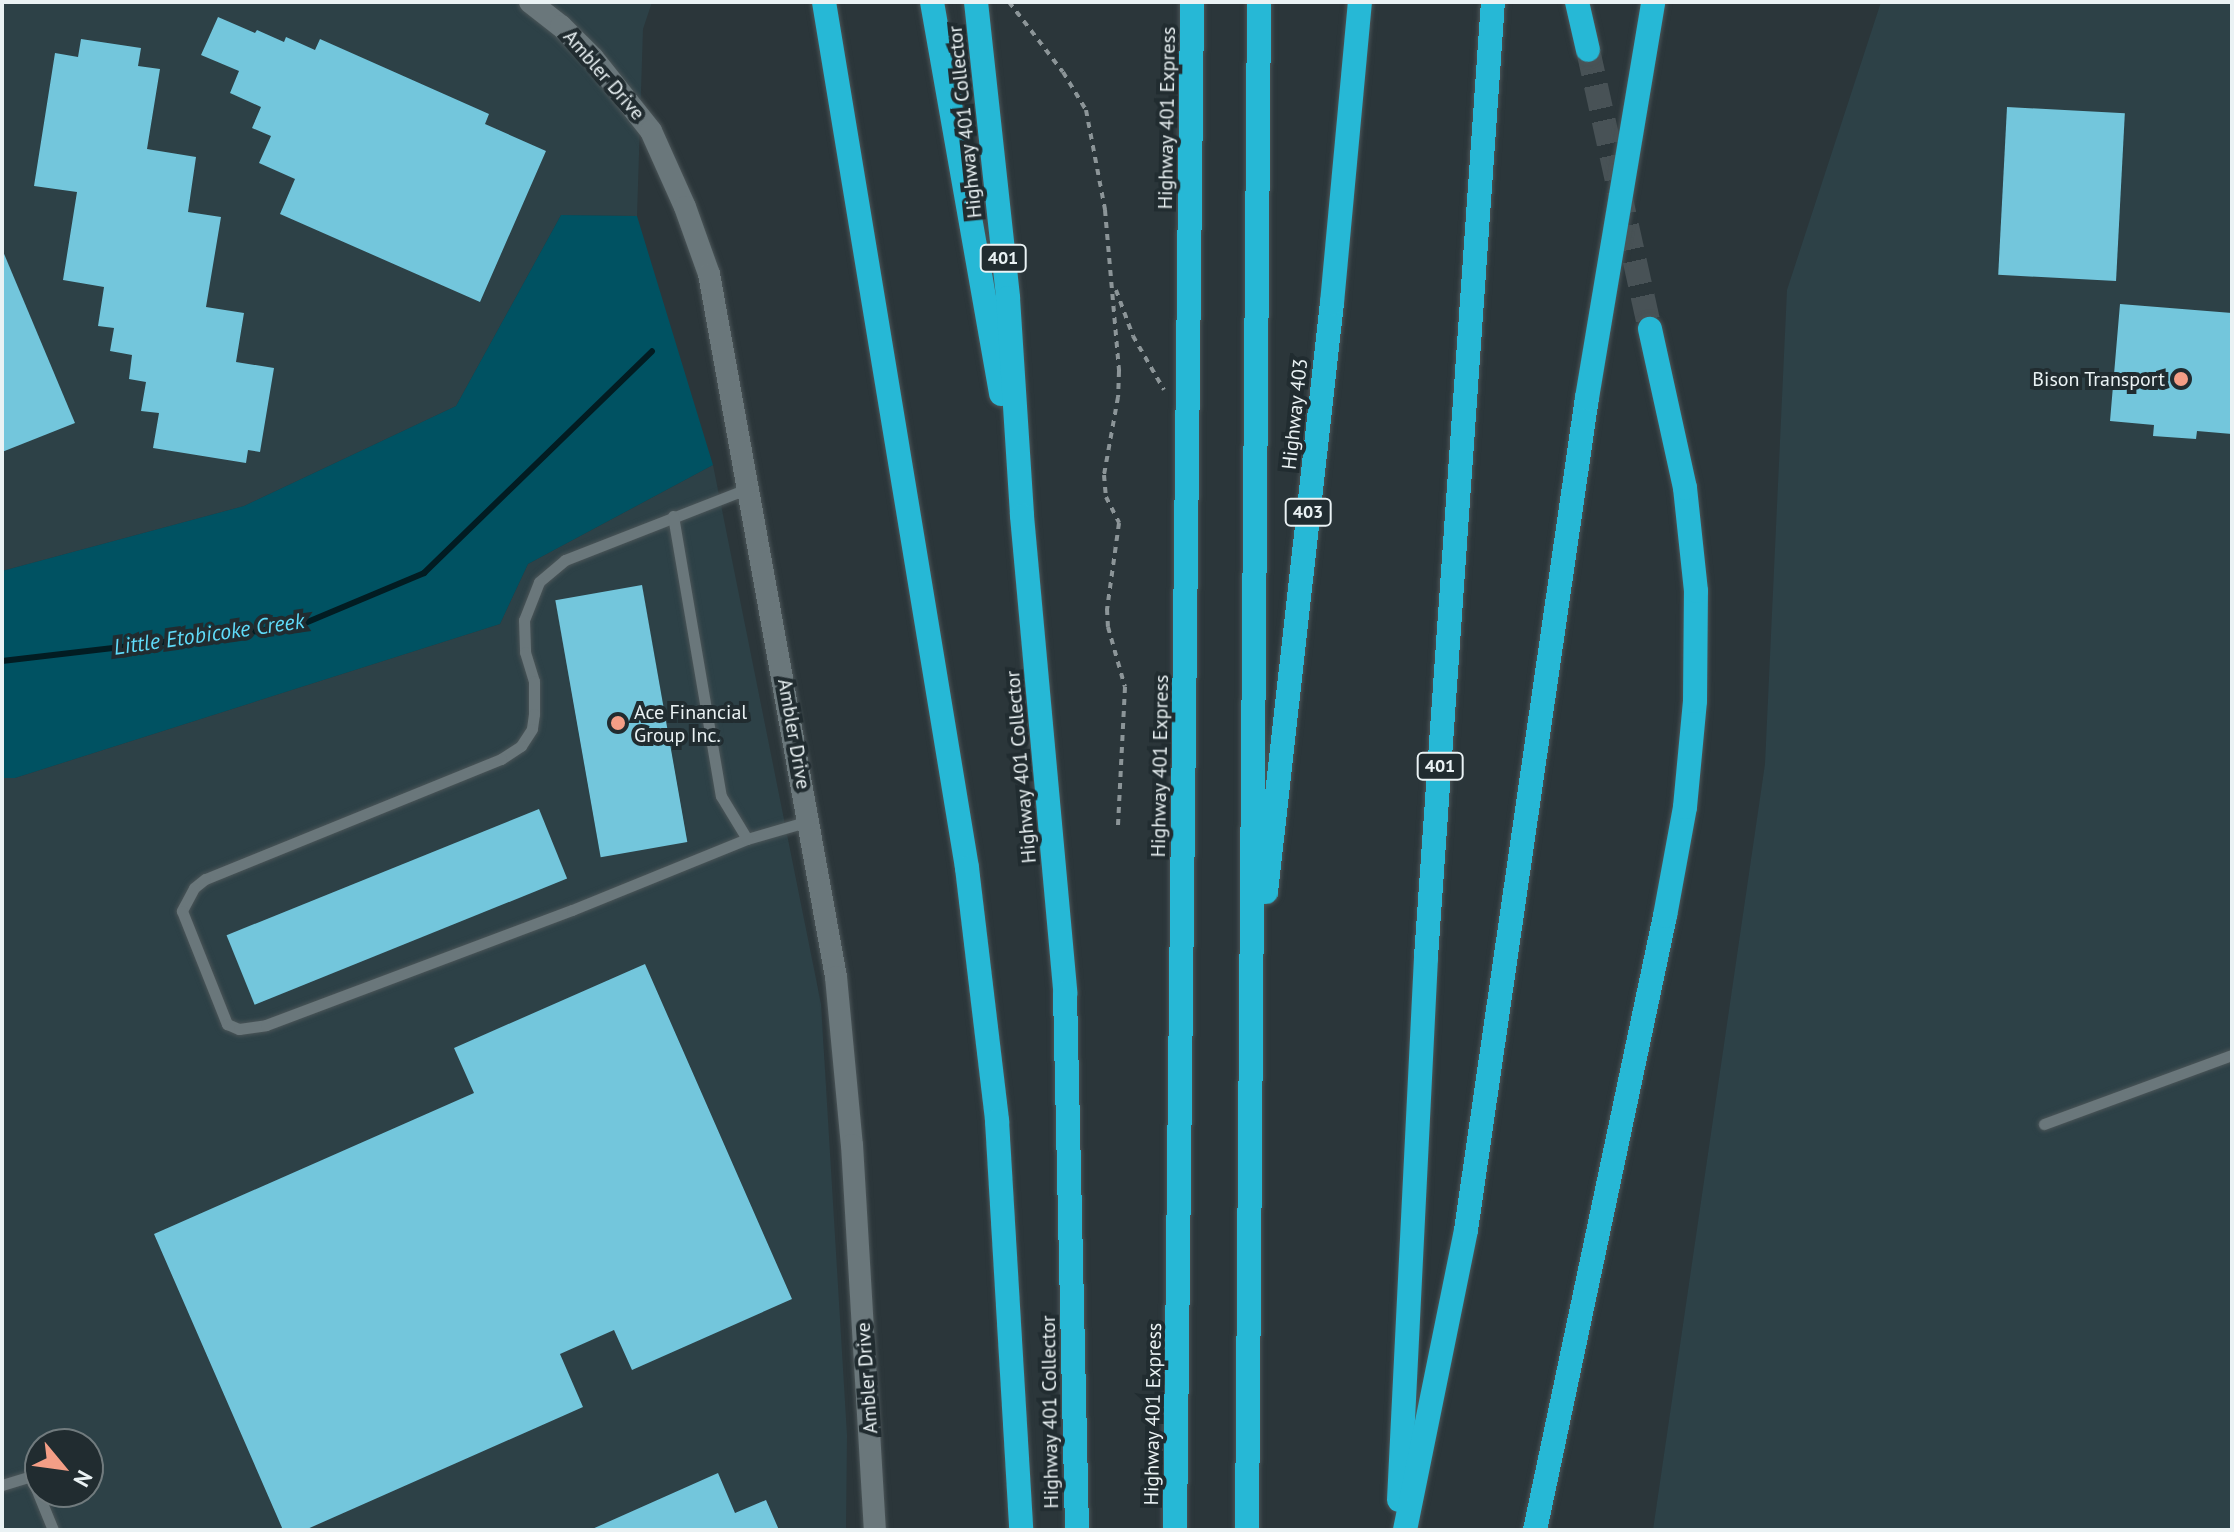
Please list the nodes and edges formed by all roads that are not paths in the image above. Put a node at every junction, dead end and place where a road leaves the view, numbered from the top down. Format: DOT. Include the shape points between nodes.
graph roads {
  1 [pos="530,2"];
  2 [pos="824,2"];
  3 [pos="932,2"];
  4 [pos="976,2"];
  5 [pos="1190,2"];
  6 [pos="1259,2"];
  7 [pos="1360,2"];
  8 [pos="1493,2"];
  9 [pos="1577,2"];
  10 [pos="1651,10"];
  11 [pos="1588,50"];
  12 [pos="1650,329"];
  13 [pos="749,488"];
  14 [pos="673,516"];
  15 [pos="1022,516"];
  16 [pos="809,821"];
  17 [pos="747,839"];
  18 [pos="1251,1022"];
  19 [pos="2232,1055"];
  20 [pos="2044,1124"];
  21 [pos="2,1485"];
  22 [pos="53,1530"];
  23 [pos="875,1530"];
  24 [pos="1021,1530"];
  25 [pos="1077,1530"];
  26 [pos="1175,1530"];
  27 [pos="1247,1530"];
  28 [pos="1397,1530"];
  29 [pos="1405,1530"];
  30 [pos="1535,1530"];
  1 -- 13 [label="street, Ambler Drive" via="561,26 620,90 667,163 709,274"];
  2 -- 24 [label="highway" via="967,868 997,1121"];
  3 -- 15 [label="highway"];
  4 -- 15 [label="highway, Highway 401 Collector / 401" via="1008,298"];
  5 -- 26 [label="highway, Highway 401 Express"];
  6 -- 18 [label="highway"];
  7 -- 18 [label="highway, Highway 403 / 403" via="1332,303"];
  8 -- 28 [label="highway, 401" via="1426,957"];
  9 -- 11 [label="highway"];
  10 -- 29 [label="highway" via="1587,398 1466,1230"];
  12 -- 30 [label="highway" via="1685,488 1696,591 1695,701 1685,807"];
  13 -- 14 [label="lane"];
  13 -- 16 [label="street, Ambler Drive"];
  14 -- 17 [label="lane" via="721,796"];
  14 -- 17 [label="lane" via="565,560 539,582 524,620 534,714 521,746 501,759 205,879 182,911 227,1024 239,1029 266,1025"];
  15 -- 25 [label="highway, Highway 401 Collector / 401" via="1065,993"];
  16 -- 17 [label="lane"];
  16 -- 23 [label="street, Ambler Drive" via="845,1059"];
  18 -- 27 [label="highway"];
  19 -- 20 [label="lane"];
  21 -- 22 [label="lane" via="31,1476"];
}
